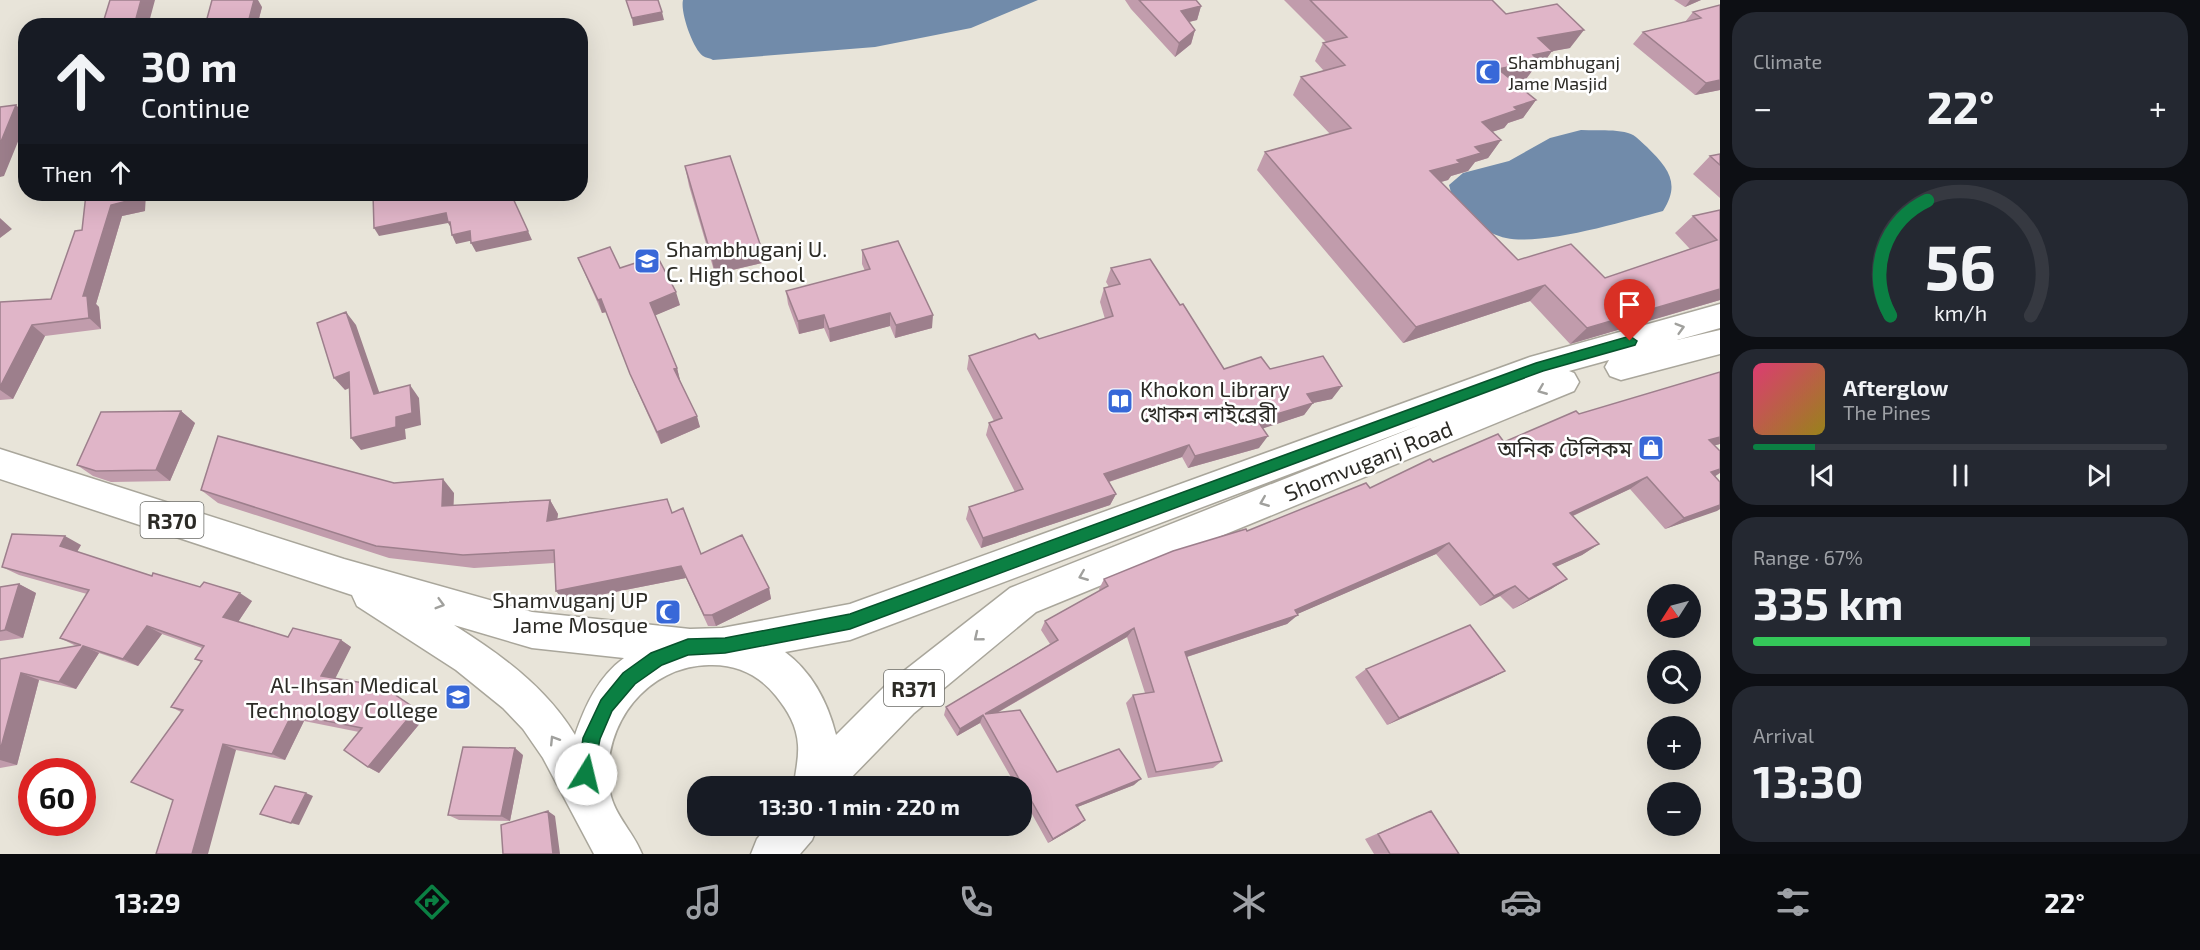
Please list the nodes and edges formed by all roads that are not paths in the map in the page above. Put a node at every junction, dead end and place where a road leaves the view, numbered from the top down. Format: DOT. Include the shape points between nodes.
graph roads {
  1 [pos="1720,316"];
  2 [pos="1720,342"];
  3 [pos="0,464"];
  4 [pos="344,576"];
  5 [pos="707,646"];
  6 [pos="815,776"];
  7 [pos="824,776"];
  8 [pos="788,836"];
  9 [pos="792,836"];
  10 [pos="608,840"];
  11 [pos="772,854"];
  12 [pos="784,854"];
  5 -- 1 [label="main road, Shomvuganj Road / R370, one-way" via="850,622 1541,366"];
  2 -- 7 [label="main road, Shomvuganj Road / R371, one-way" via="1557,384 1023,600 900,699"];
  3 -- 4 [label="main road, R370"];
  4 -- 5 [label="main road, R370, one-way" via="532,630"];
  10 -- 4 [label="main road, one-way" via="553,735 522,700 495,675"];
  5 -- 6 [label="main road" via="759,655 788,677 809,708 818,745"];
  5 -- 10 [label="main road" via="657,659 629,678 607,706 592,738 586,774"];
  8 -- 11 [label="main road"];
  9 -- 12 [label="main road"];
}
